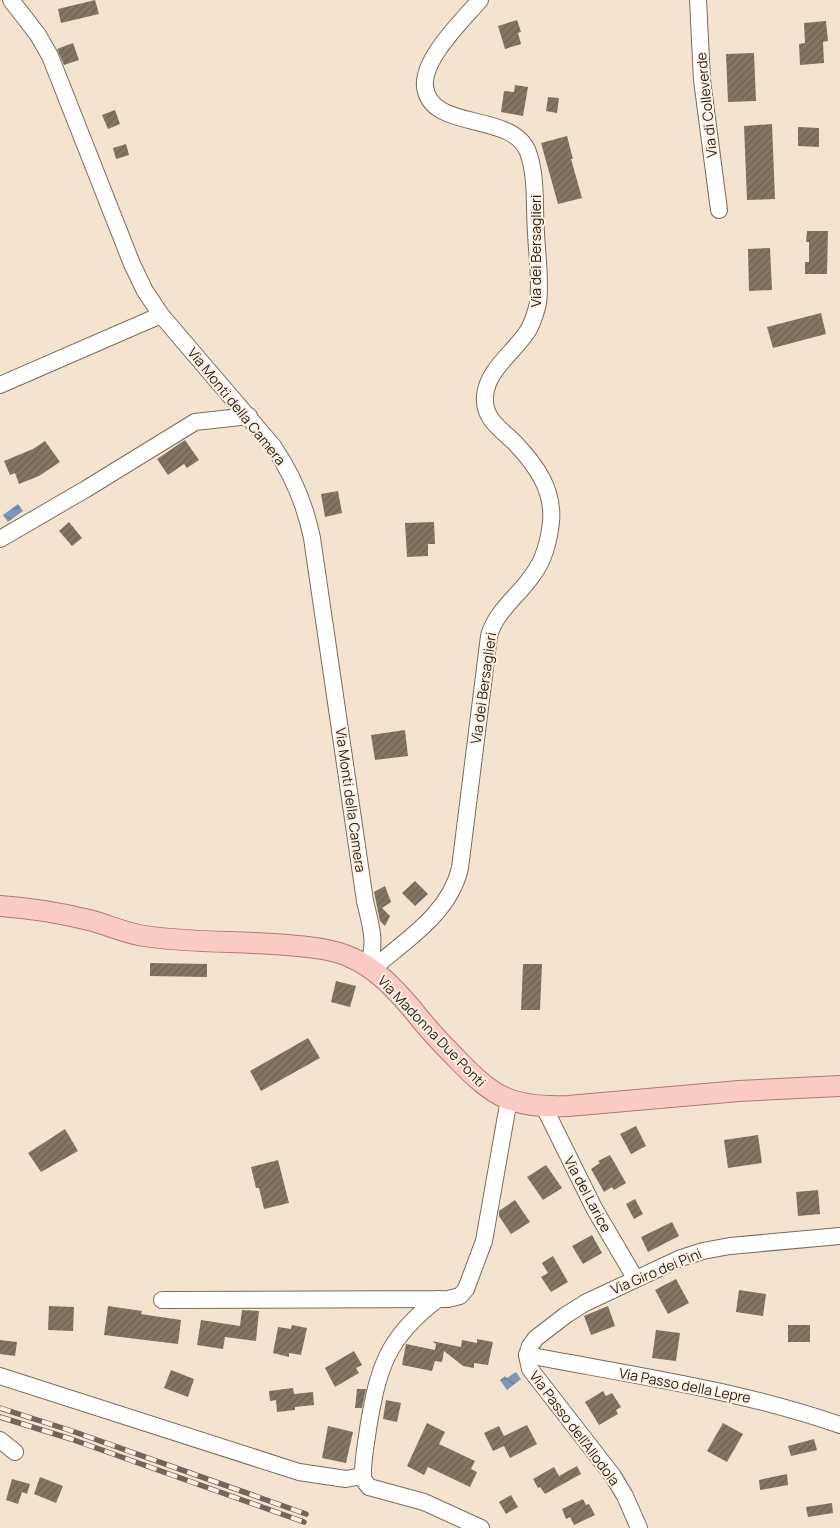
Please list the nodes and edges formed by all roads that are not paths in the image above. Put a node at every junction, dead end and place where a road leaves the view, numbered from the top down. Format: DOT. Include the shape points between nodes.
graph roads {
  1 [pos="11,0"];
  2 [pos="480,0"];
  3 [pos="698,0"];
  4 [pos="719,210"];
  5 [pos="161,315"];
  6 [pos="0,385"];
  7 [pos="249,416"];
  8 [pos="0,539"];
  9 [pos="0,906"];
  10 [pos="369,968"];
  11 [pos="840,1086"];
  12 [pos="509,1099"];
  13 [pos="544,1107"];
  14 [pos="840,1236"];
  15 [pos="635,1278"];
  16 [pos="438,1299"];
  17 [pos="162,1300"];
  18 [pos="527,1356"];
  19 [pos="0,1376"];
  20 [pos="840,1425"];
  21 [pos="0,1440"];
  22 [pos="15,1452"];
  23 [pos="362,1476"];
  24 [pos="481,1528"];
  25 [pos="639,1528"];
  1 -- 5 [label="street, Via Monti della Camera" via="50,56 136,274"];
  2 -- 10 [label="street, Via dei Bersaglieri" via="433,57 426,70 425,88 430,100 440,109 508,132 522,142 529,155 535,192 537,308 528,330 492,376 484,400 490,418 541,476 549,495 551,522 541,562 496,618 489,636 460,868 454,888 438,912"];
  3 -- 4 [label="street, Via di Colleverde" via="702,80"];
  5 -- 6 [label="street"];
  5 -- 7 [label="street, Via Monti della Camera"];
  7 -- 8 [label="street" via="195,422"];
  7 -- 10 [label="street, Via Monti della Camera" via="287,468 298,488 308,519 372,936"];
  9 -- 10 [label="main road, Via Madonna Due Ponti" via="48,911 144,936 320,948 350,957"];
  10 -- 12 [label="main road, Via Madonna Due Ponti" via="396,992 480,1082"];
  11 -- 13 [label="main road, Via Madonna Due Ponti"];
  12 -- 13 [label="main road, Via Madonna Due Ponti"];
  12 -- 16 [label="street" via="480,1255 463,1293 452,1299"];
  13 -- 15 [label="street, Via del Larice" via="594,1208"];
  14 -- 15 [label="street, Via Giro dei Pini" via="719,1247 681,1258"];
  15 -- 18 [label="street, Via Giro dei Pini" via="575,1308 533,1341"];
  16 -- 17 [label="street"];
  16 -- 23 [label="street" via="405,1328 384,1364 373,1400"];
  18 -- 20 [label="street, Via Passo della Lepre" via="735,1394"];
  18 -- 25 [label="street, Via Passo dell'Allodola" via="530,1369 616,1481"];
  19 -- 23 [label="street" via="299,1472 346,1479"];
  21 -- 22 [label="street"];
  23 -- 24 [label="street" via="369,1486 428,1504"];
}
